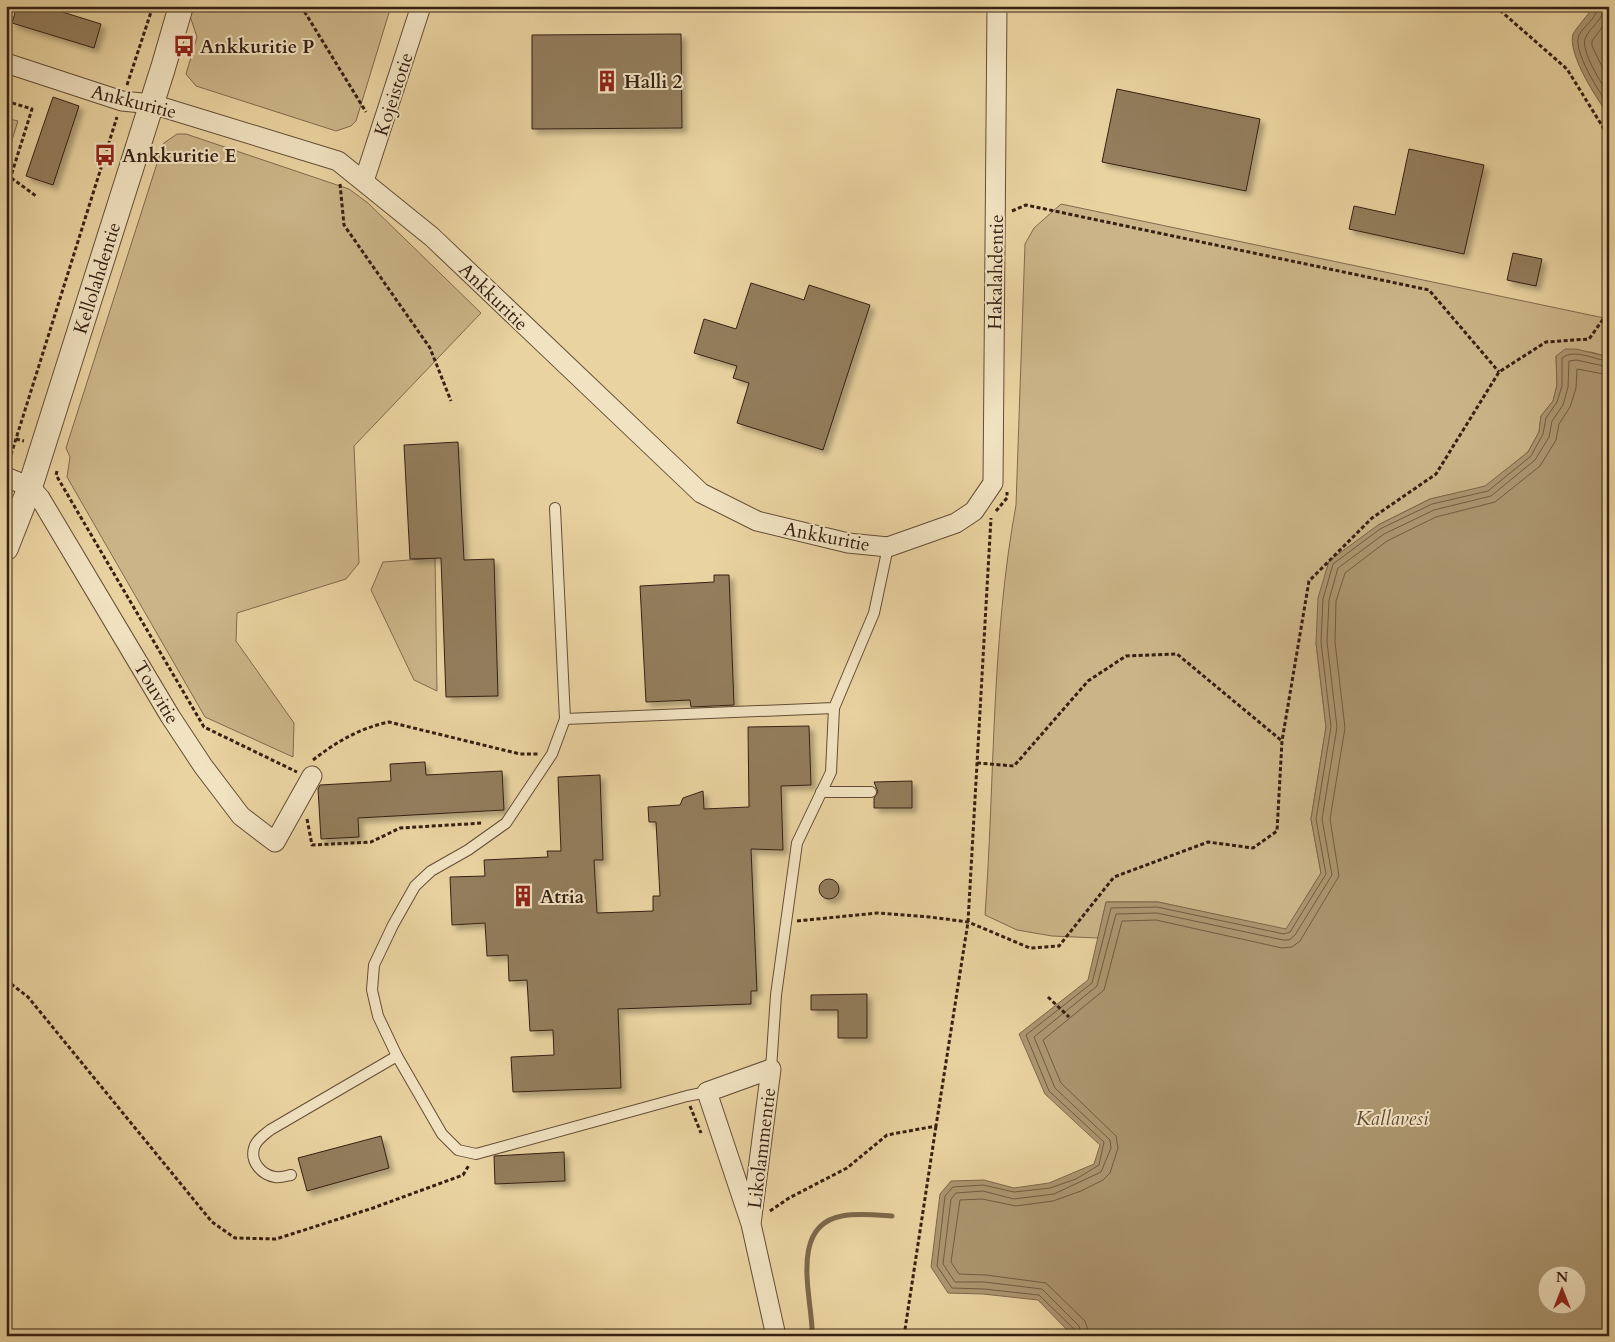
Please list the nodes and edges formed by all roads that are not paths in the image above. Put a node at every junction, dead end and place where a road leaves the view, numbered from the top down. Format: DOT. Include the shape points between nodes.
graph roads {
  1 [pos="181,6"];
  2 [pos="421,6"];
  3 [pos="997,6"];
  4 [pos="6,63"];
  5 [pos="152,104"];
  6 [pos="364,181"];
  7 [pos="6,476"];
  8 [pos="30,486"];
  9 [pos="555,508"];
  10 [pos="956,523"];
  11 [pos="888,547"];
  12 [pos="6,548"];
  13 [pos="834,708"];
  14 [pos="564,719"];
  15 [pos="305,774"];
  16 [pos="821,792"];
  17 [pos="871,792"];
  18 [pos="397,1056"];
  19 [pos="771,1069"];
  20 [pos="706,1092"];
  21 [pos="291,1175"];
  22 [pos="752,1224"];
  23 [pos="776,1336"];
  1 -- 5 [label="street, Kellolahdentie"];
  2 -- 6 [label="street, Kojeistotie"];
  3 -- 10 [label="street, Hakalahdentie" via="993,483 974,511"];
  4 -- 5 [label="street, Ankkuritie" via="122,101"];
  5 -- 6 [label="street, Ankkuritie" via="338,161"];
  5 -- 8 [label="street, Kellolahdentie"];
  6 -- 11 [label="street, Ankkuritie" via="432,237 701,493 757,521 848,543"];
  7 -- 8 [label="street"];
  8 -- 12 [label="street, Kellolahdentie"];
  8 -- 15 [label="street, Touvitie" via="170,716 241,816 275,842 302,794"];
  9 -- 14 [label="lane"];
  10 -- 11 [label="street, Ankkuritie"];
  11 -- 13 [label="lane" via="874,613"];
  13 -- 14 [label="lane"];
  13 -- 16 [label="lane" via="831,772"];
  14 -- 18 [label="lane" via="552,754 506,823 431,871 415,886 393,925 374,965 372,990 378,1016"];
  16 -- 17 [label="lane"];
  16 -- 19 [label="lane" via="797,843 776,994"];
  18 -- 20 [label="lane" via="442,1134 458,1150 476,1154"];
  18 -- 21 [label="lane" via="261,1138 254,1147 254,1161 260,1171 276,1178"];
  19 -- 20 [label="street, Likolammentie"];
  19 -- 22 [label="street, Likolammentie"];
  20 -- 22 [label="street, Likolammentie"];
  22 -- 23 [label="street, Likolammentie"];
}
